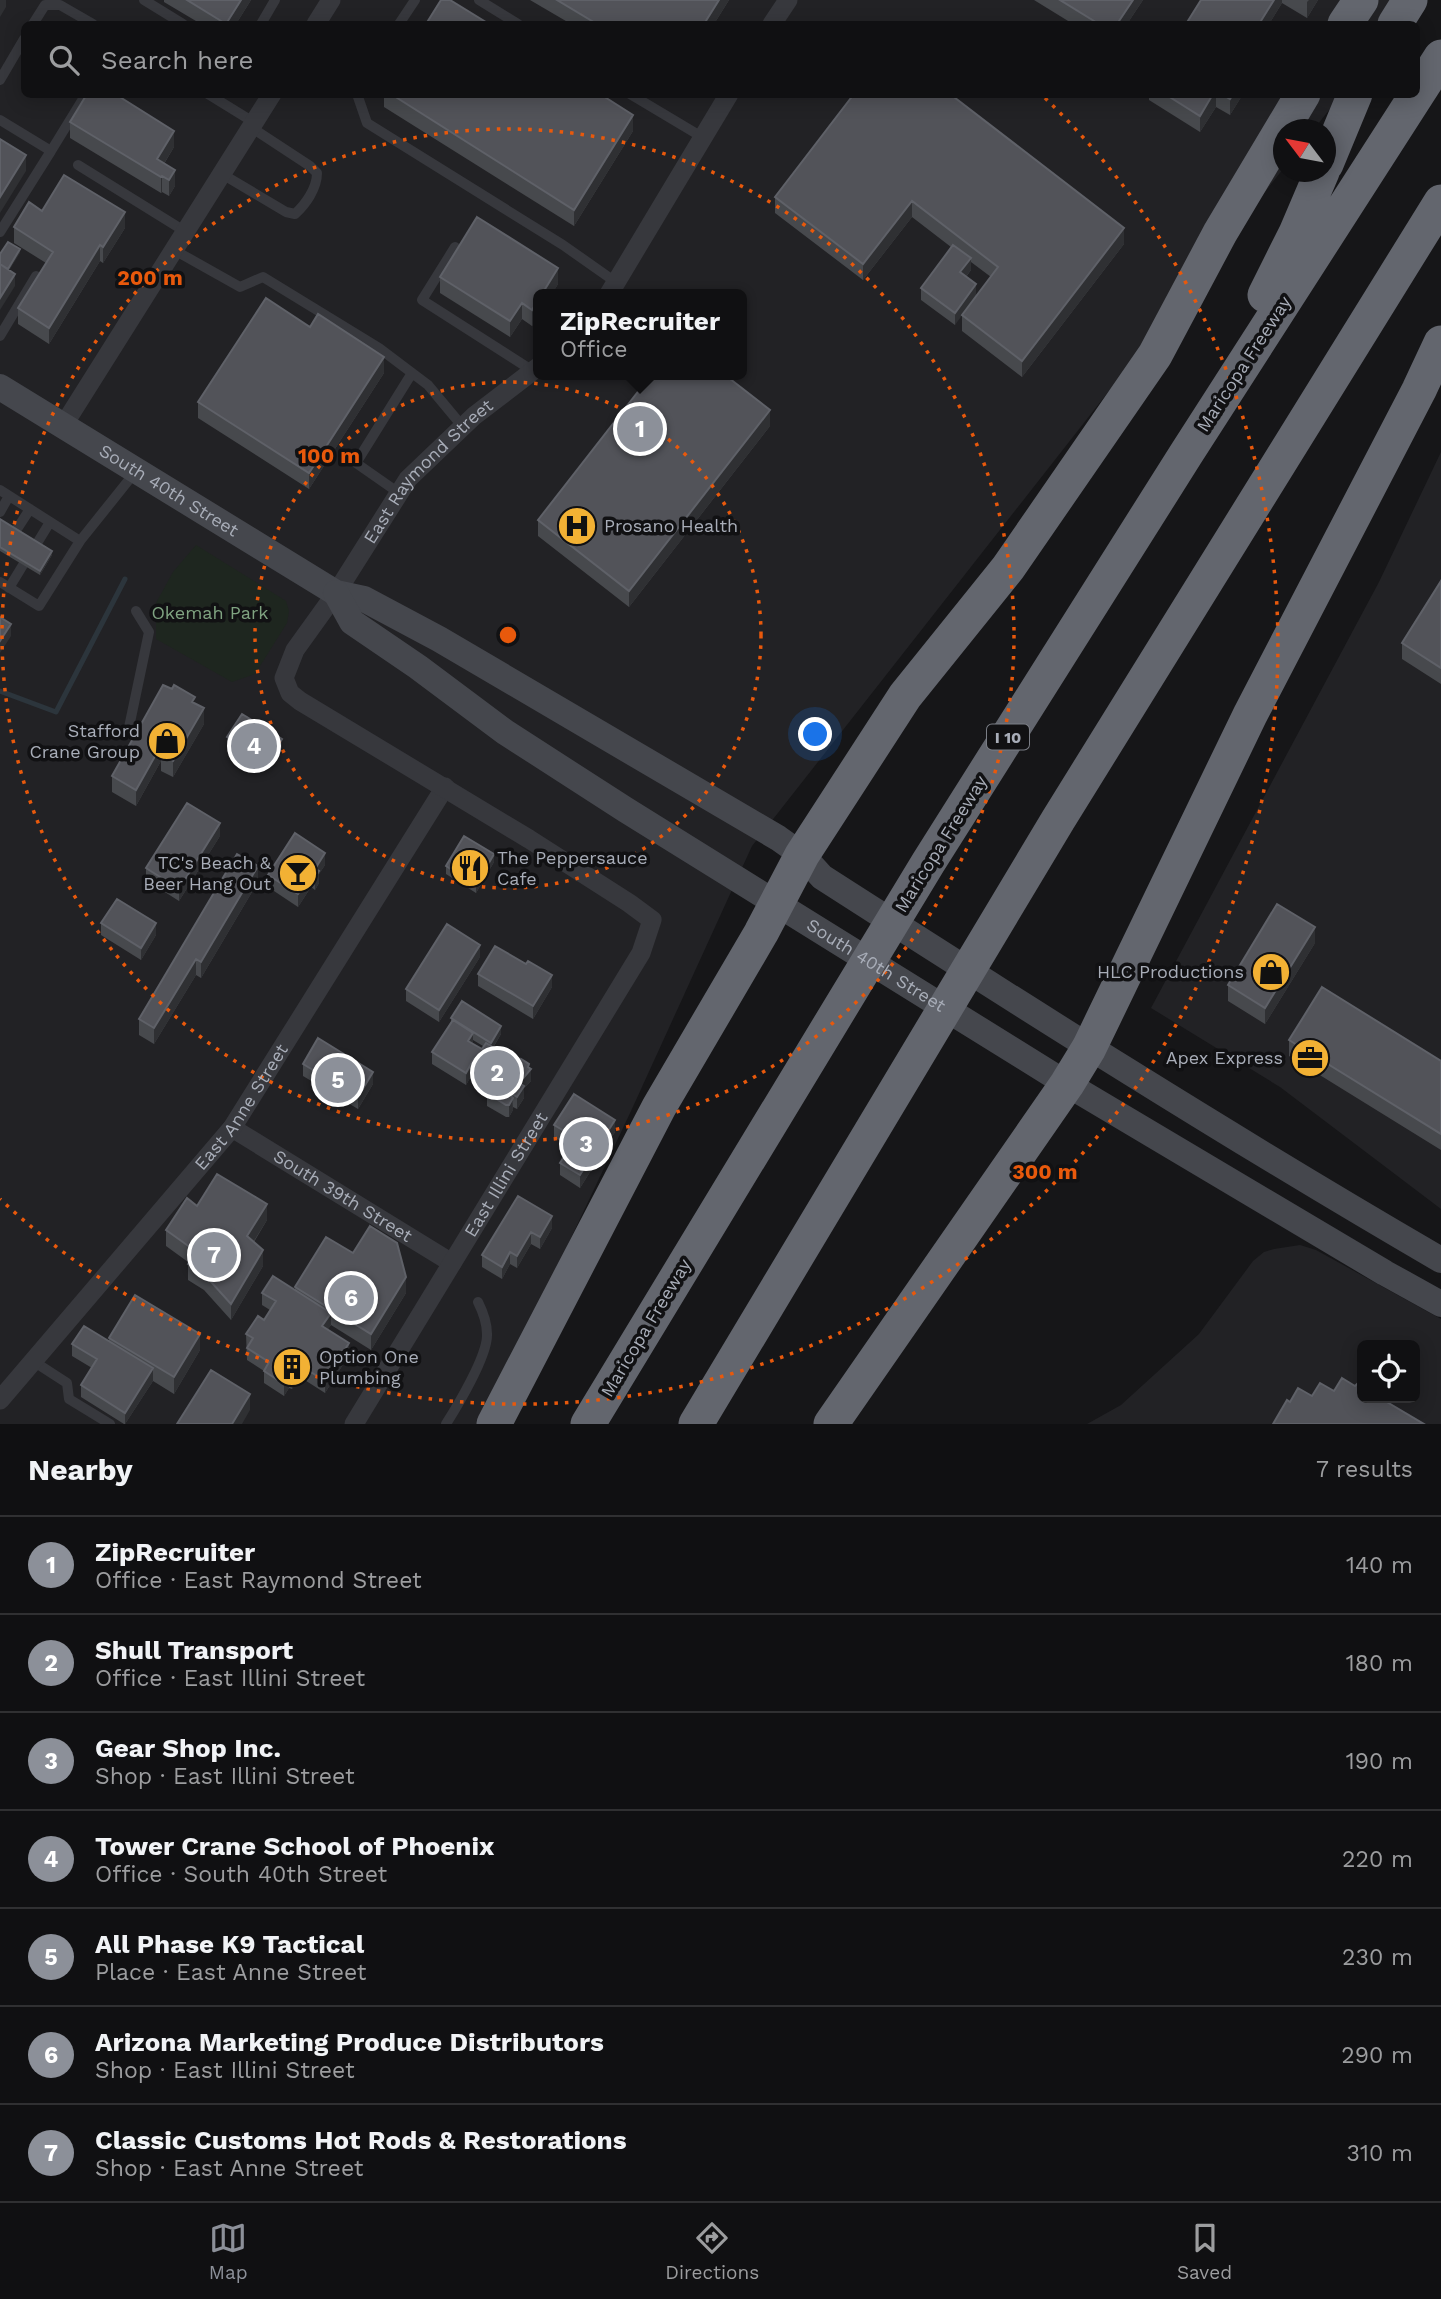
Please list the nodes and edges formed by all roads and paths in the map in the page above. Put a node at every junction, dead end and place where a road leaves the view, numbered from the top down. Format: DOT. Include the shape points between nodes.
graph roads {
  1 [pos="144,0"];
  2 [pos="275,0"];
  3 [pos="331,0"];
  4 [pos="415,0"];
  5 [pos="479,0"];
  6 [pos="788,0"];
  7 [pos="1361,0"];
  8 [pos="1410,0"];
  9 [pos="35,21"];
  10 [pos="88,21"];
  11 [pos="178,21"];
  12 [pos="263,21"];
  13 [pos="318,21"];
  14 [pos="401,21"];
  15 [pos="513,21"];
  16 [pos="774,21"];
  17 [pos="1347,21"];
  18 [pos="1397,21"];
  19 [pos="21,44"];
  20 [pos="1441,57"];
  21 [pos="0,80"];
  22 [pos="1420,90"];
  23 [pos="84,98"];
  24 [pos="214,98"];
  25 [pos="270,98"];
  26 [pos="358,98"];
  27 [pos="637,98"];
  28 [pos="726,98"];
  29 [pos="1301,98"];
  30 [pos="1353,98"];
  31 [pos="1415,98"];
  32 [pos="0,120"];
  33 [pos="253,125"];
  34 [pos="702,137"];
  35 [pos="1336,138"];
  36 [pos="51,151"];
  37 [pos="78,165"];
  38 [pos="222,174"];
  39 [pos="1318,182"];
  40 [pos="1441,202"];
  41 [pos="0,232"];
  42 [pos="186,232"];
  43 [pos="455,247"];
  44 [pos="174,250"];
  45 [pos="36,276"];
  46 [pos="613,289"];
  47 [pos="0,336"];
  48 [pos="1441,343"];
  49 [pos="533,367"];
  50 [pos="533,371"];
  51 [pos="412,373"];
  52 [pos="0,387"];
  53 [pos="63,426"];
  54 [pos="463,427"];
  55 [pos="1186,454"];
  56 [pos="136,471"];
  57 [pos="5,493"];
  58 [pos="399,493"];
  59 [pos="30,509"];
  60 [pos="0,512"];
  61 [pos="50,522"];
  62 [pos="15,532"];
  63 [pos="80,541"];
  64 [pos="36,545"];
  65 [pos="23,565"];
  66 [pos="5,585"];
  67 [pos="336,593"];
  68 [pos="136,611"];
  69 [pos="128,732"];
  70 [pos="445,787"];
  71 [pos="812,866"];
  72 [pos="787,910"];
  73 [pos="1088,1048"];
  74 [pos="1067,1084"];
  75 [pos="232,1128"];
  76 [pos="1441,1260"];
  77 [pos="452,1263"];
  78 [pos="478,1302"];
  79 [pos="1441,1304"];
  80 [pos="33,1361"];
  81 [pos="0,1399"];
  82 [pos="110,1424"];
  83 [pos="354,1424"];
  84 [pos="446,1424"];
  85 [pos="494,1424"];
  86 [pos="588,1424"];
  87 [pos="696,1424"];
  88 [pos="831,1424"];
  1 -- 11 [label="lane"];
  2 -- 12 [label="lane"];
  3 -- 13 [label="street"];
  4 -- 14 [label="lane"];
  5 -- 15 [label="lane"];
  6 -- 16 [label="street"];
  7 -- 17 [label="highway"];
  8 -- 18 [label="highway"];
  9 -- 10 [label="lane" via="45,5 60,5"];
  19 -- 21 [label="lane"];
  20 -- 22 [label="highway, Maricopa Freeway / I 10"];
  23 -- 36 [label="lane"];
  24 -- 33 [label="lane"];
  25 -- 33 [label="street"];
  26 -- 46 [label="lane" via="367,123 563,244"];
  27 -- 34 [label="lane"];
  28 -- 34 [label="street"];
  29 -- 71 [label="highway" via="1220,233 1155,355 1009,568 905,696"];
  30 -- 35 [label="highway"];
  31 -- 55 [label="highway, Maricopa Freeway / I 10"];
  32 -- 36 [label="lane"];
  33 -- 38 [label="street"];
  33 -- 38 [label="lane" via="317,173 317,182 302,208 295,214 286,212"];
  34 -- 46 [label="street"];
  36 -- 41 [label="lane"];
  37 -- 42 [label="lane"];
  38 -- 42 [label="street"];
  39 -- 55 [label="highway"];
  40 -- 87 [label="highway" via="1058,820"];
  42 -- 44 [label="street"];
  43 -- 49 [label="lane" via="422,300"];
  44 -- 51 [label="lane" via="240,287 263,277"];
  44 -- 53 [label="street"];
  45 -- 47 [label="lane"];
  48 -- 73 [label="highway" via="1243,727"];
  50 -- 54 [label="street, East Raymond Street"];
  51 -- 54 [label="lane"];
  51 -- 58 [label="lane" via="356,463"];
  52 -- 53 [label="main road, South 40th Street"];
  53 -- 56 [label="main road, South 40th Street"];
  54 -- 58 [label="street, East Raymond Street"];
  55 -- 86 [label="highway, Maricopa Freeway / I 10" via="928,863"];
  56 -- 63 [label="lane"];
  56 -- 67 [label="main road, South 40th Street"];
  57 -- 59 [label="lane"];
  57 -- 60 [label="lane"];
  58 -- 67 [label="street, East Raymond Street"];
  59 -- 61 [label="lane"];
  59 -- 62 [label="lane"];
  61 -- 63 [label="lane"];
  61 -- 64 [label="lane"];
  63 -- 66 [label="lane" via="39,606"];
  65 -- 66 [label="lane"];
  67 -- 70 [label="street" via="291,658 284,678 290,693"];
  67 -- 71 [label="main road, South 40th Street" via="364,599 439,639 778,838"];
  67 -- 72 [label="main road, South 40th Street" via="352,622 505,732"];
  68 -- 69 [label="lane" via="149,632"];
  70 -- 75 [label="street, East Anne Street"];
  70 -- 77 [label="street, East Illini Street" via="652,920 641,953"];
  71 -- 72 [label="highway"];
  71 -- 73 [label="main road, South 40th Street"];
  72 -- 74 [label="main road, South 40th Street"];
  72 -- 85 [label="highway" via="761,933 659,1107"];
  73 -- 74 [label="highway"];
  73 -- 76 [label="main road, South 40th Street"];
  74 -- 79 [label="main road, South 40th Street"];
  74 -- 88 [label="highway"];
  75 -- 77 [label="street, South 39th Street"];
  75 -- 80 [label="street, East Anne Street"];
  77 -- 83 [label="street, East Illini Street"];
  78 -- 84 [label="lane" via="488,1336"];
  80 -- 81 [label="street, East Anne Street"];
  80 -- 82 [label="lane" via="67,1383 69,1399"];
}
